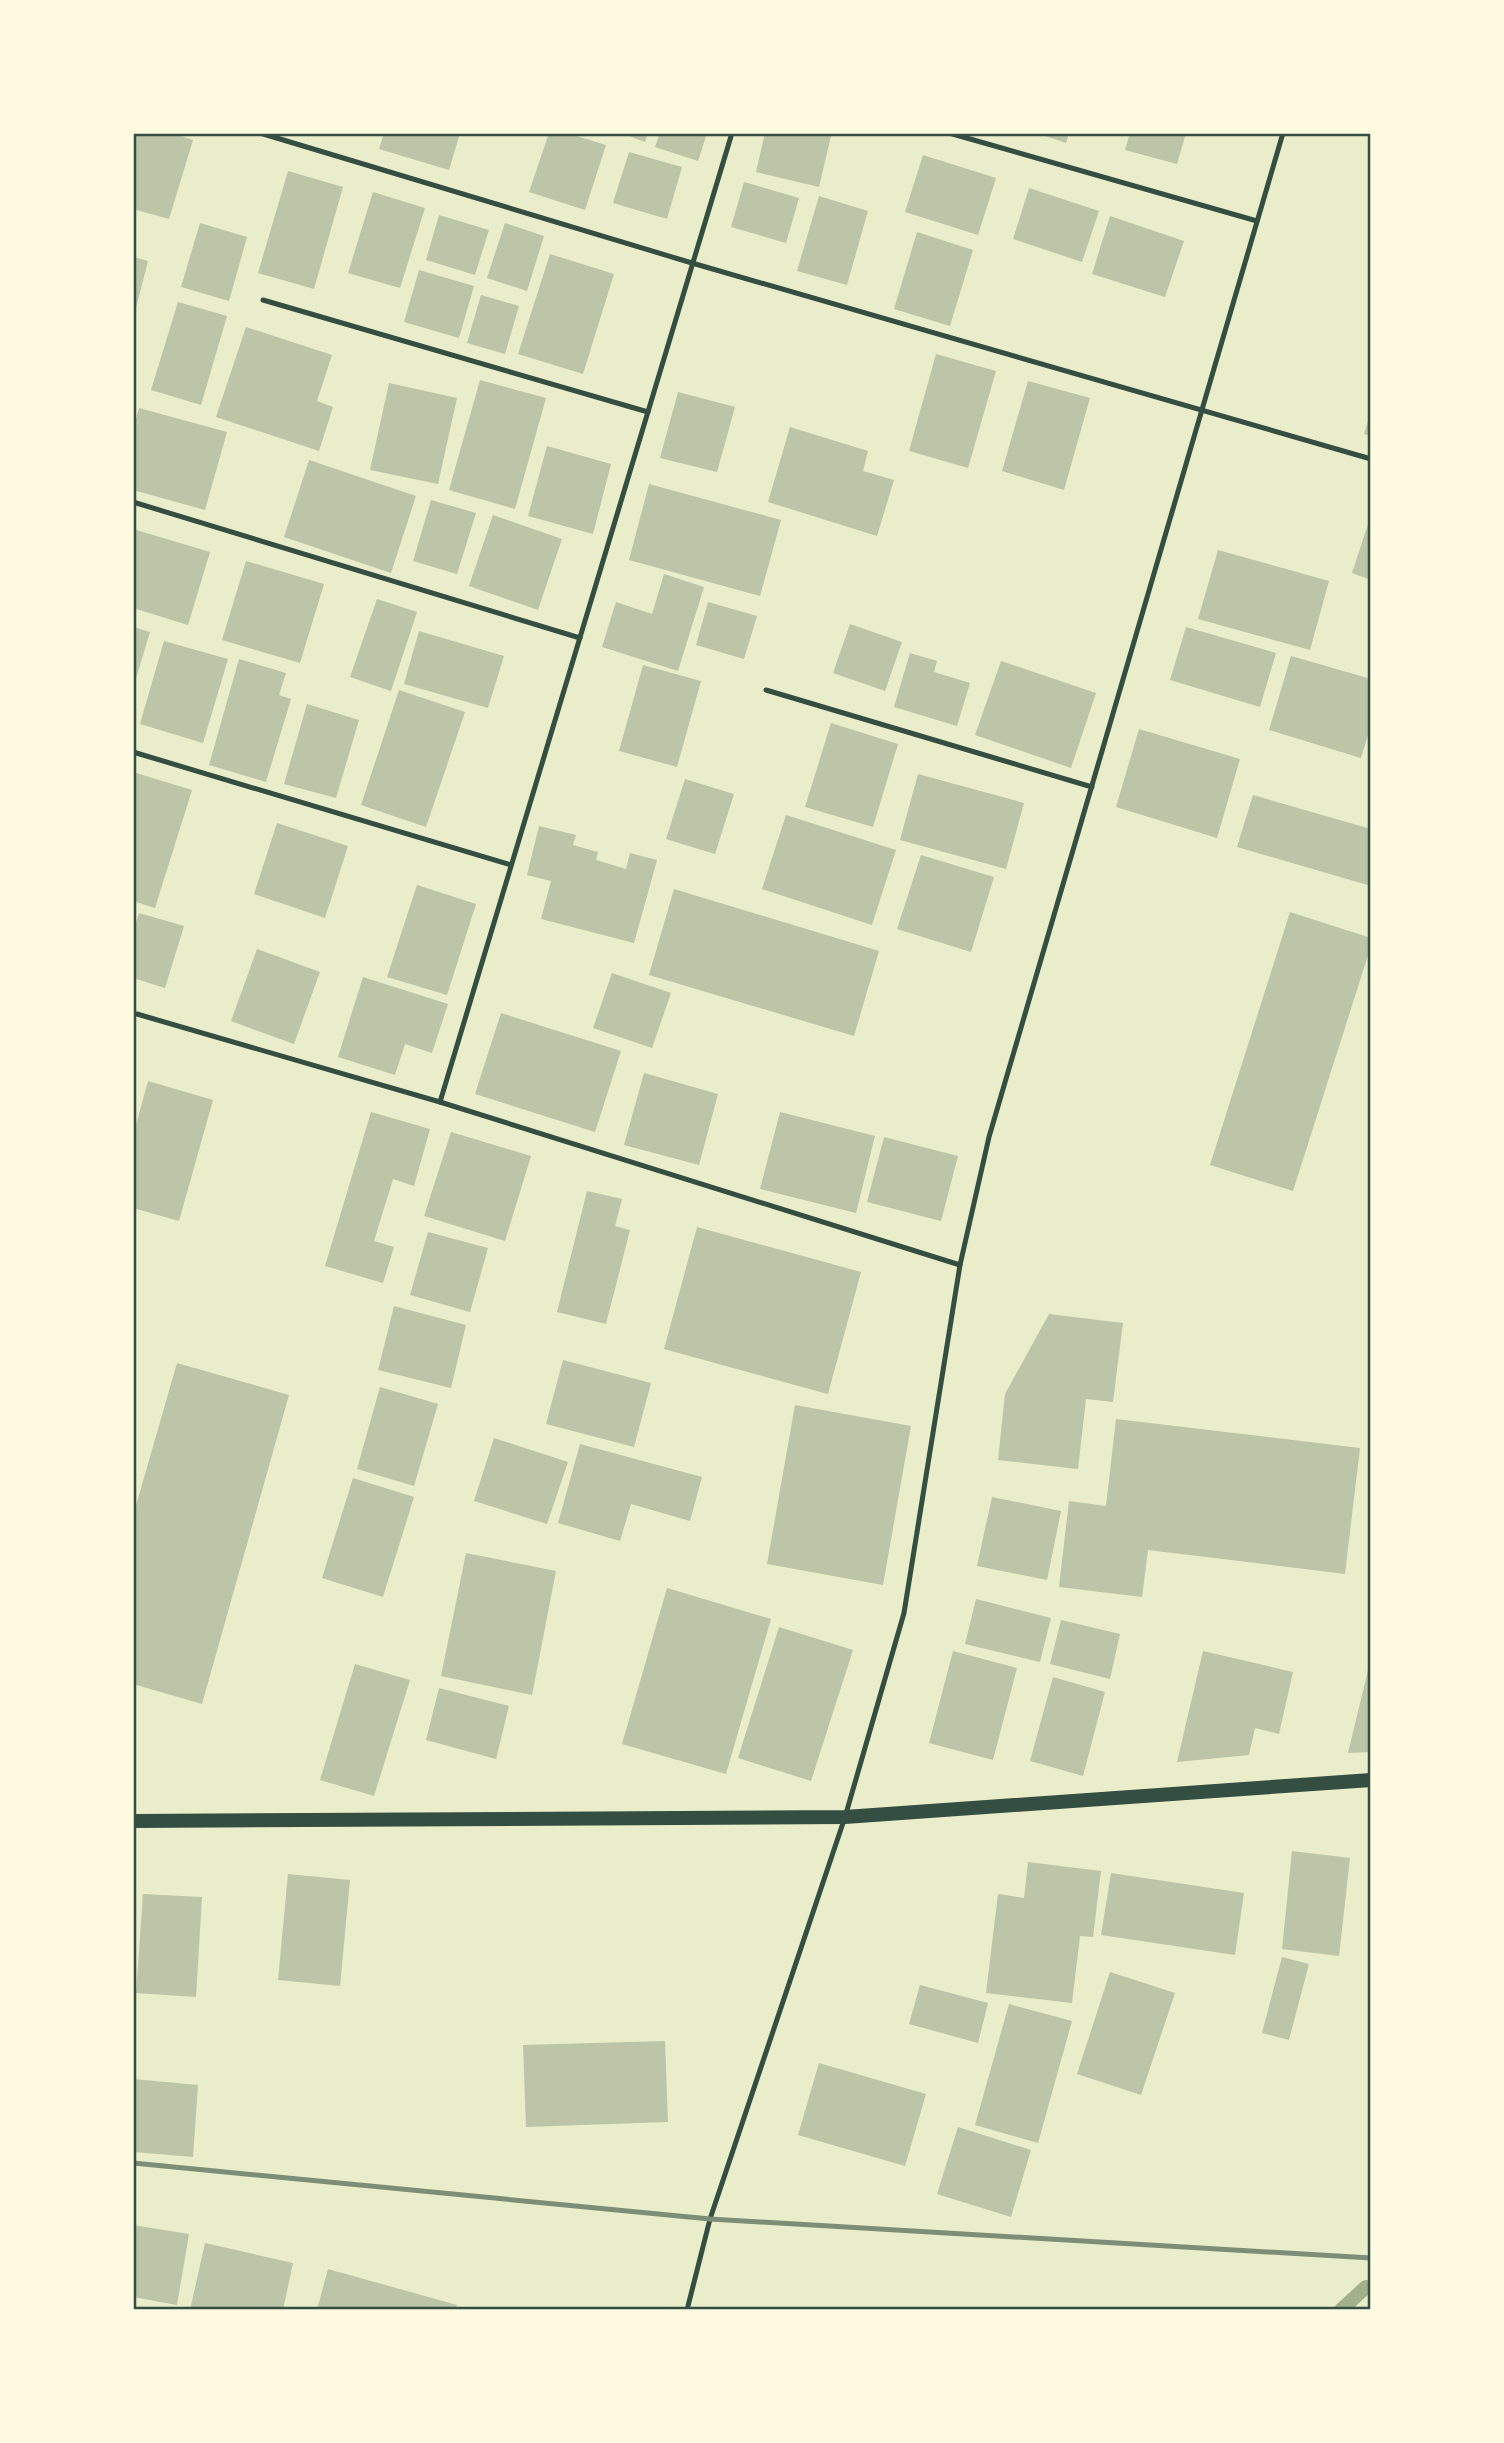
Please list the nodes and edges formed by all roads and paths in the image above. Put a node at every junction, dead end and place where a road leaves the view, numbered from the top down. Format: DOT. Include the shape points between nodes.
graph roads {
  1 [pos="260,133"];
  2 [pos="732,133"];
  3 [pos="949,133"];
  4 [pos="1283,133"];
  5 [pos="1257,221"];
  6 [pos="692,262"];
  7 [pos="263,300"];
  8 [pos="1202,410"];
  9 [pos="648,412"];
  10 [pos="1371,459"];
  11 [pos="133,502"];
  12 [pos="580,638"];
  13 [pos="766,690"];
  14 [pos="133,752"];
  15 [pos="1092,787"];
  16 [pos="511,865"];
  17 [pos="138,1014"];
  18 [pos="440,1102"];
  19 [pos="960,1265"];
  20 [pos="1371,1780"];
  21 [pos="845,1817"];
  22 [pos="133,1821"];
  23 [pos="687,2310"];
  1 -- 6 [label="lane"];
  2 -- 6 [label="lane"];
  3 -- 5 [label="lane"];
  4 -- 5 [label="lane"];
  5 -- 8 [label="lane"];
  6 -- 8 [label="lane"];
  6 -- 9 [label="lane"];
  7 -- 9 [label="lane"];
  8 -- 10 [label="lane"];
  8 -- 15 [label="lane"];
  9 -- 12 [label="lane"];
  11 -- 12 [label="lane"];
  12 -- 16 [label="lane"];
  13 -- 15 [label="lane"];
  14 -- 16 [label="lane"];
  15 -- 19 [label="lane" via="989,1137"];
  16 -- 18 [label="lane"];
  17 -- 18 [label="lane"];
  18 -- 19 [label="lane"];
  19 -- 21 [label="lane" via="904,1613"];
  20 -- 21 [label="main road"];
  21 -- 22 [label="main road"];
  21 -- 23 [label="lane" via="710,2219"];
}
